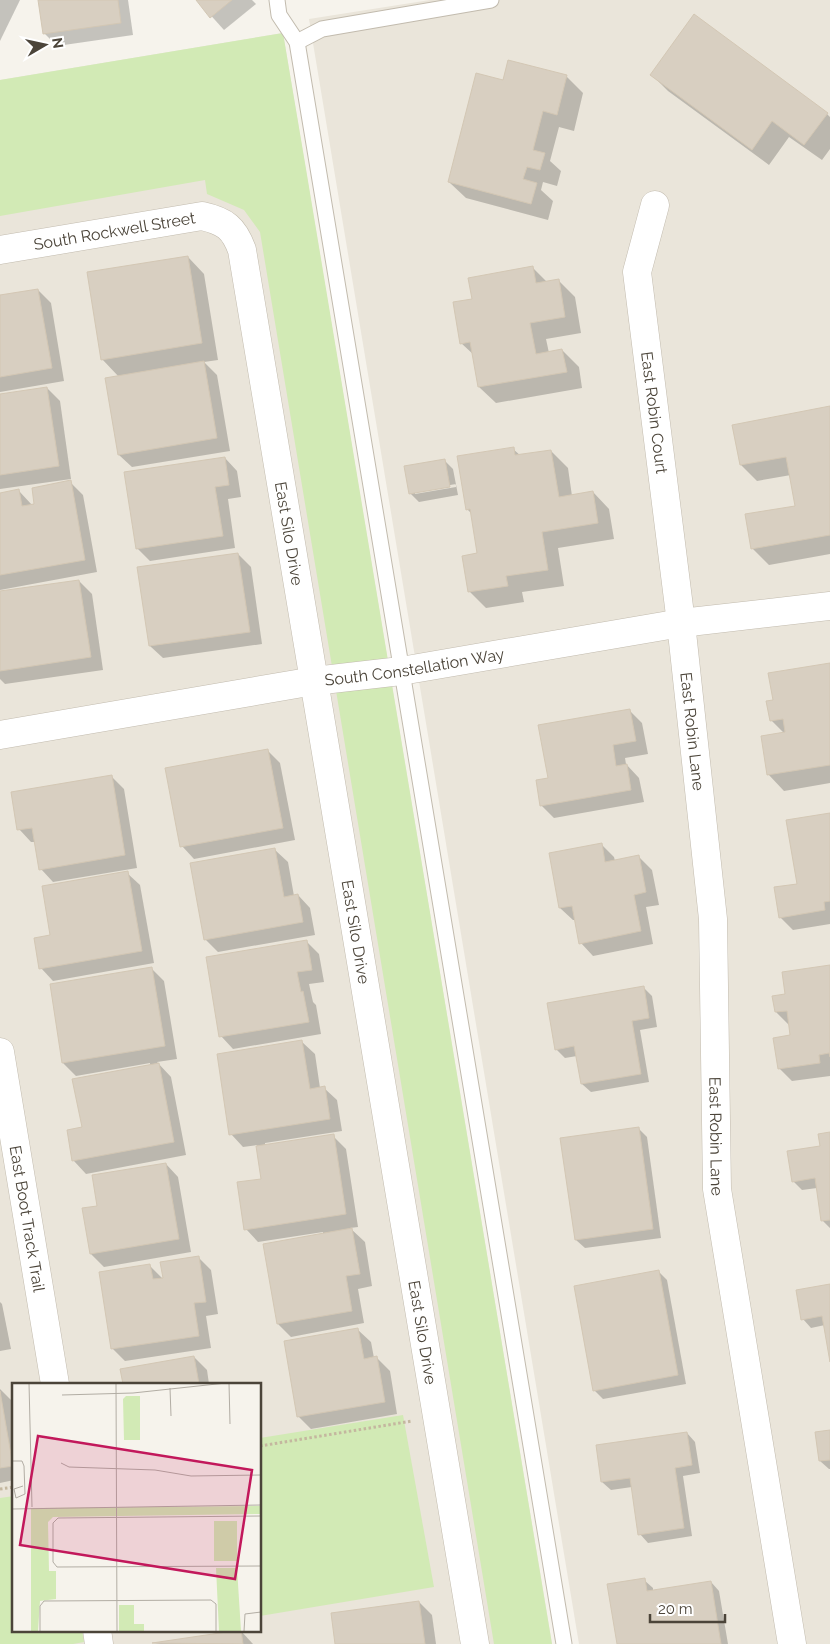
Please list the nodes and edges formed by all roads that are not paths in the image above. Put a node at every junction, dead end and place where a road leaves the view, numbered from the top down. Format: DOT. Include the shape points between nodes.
graph roads {
  1 [pos="277,0"];
  2 [pos="491,0"];
  3 [pos="296,42"];
  4 [pos="655,205"];
  5 [pos="228,226"];
  6 [pos="0,250"];
  7 [pos="830,606"];
  8 [pos="681,623"];
  9 [pos="401,671"];
  10 [pos="314,681"];
  11 [pos="0,735"];
  12 [pos="0,1052"];
  13 [pos="55,1383"];
  14 [pos="476,1644"];
  15 [pos="564,1644"];
  16 [pos="792,1644"];
  1 -- 3 [label="lane" via="279,15"];
  2 -- 3 [label="lane" via="322,29"];
  3 -- 9 [label="lane"];
  4 -- 8 [label="street, East Robin Court" via="637,272"];
  5 -- 6 [label="street, South Rockwell Street" via="202,216"];
  5 -- 10 [label="street, East Silo Drive" via="242,250"];
  7 -- 8 [label="street, South Constellation Way"];
  8 -- 9 [label="street, South Constellation Way"];
  8 -- 16 [label="street, East Robin Lane" via="713,919 717,1189"];
  9 -- 10 [label="street, South Constellation Way"];
  9 -- 15 [label="lane"];
  10 -- 11 [label="street, South Constellation Way"];
  10 -- 14 [label="street, East Silo Drive"];
  12 -- 13 [label="street, East Boot Track Trail"];
}
